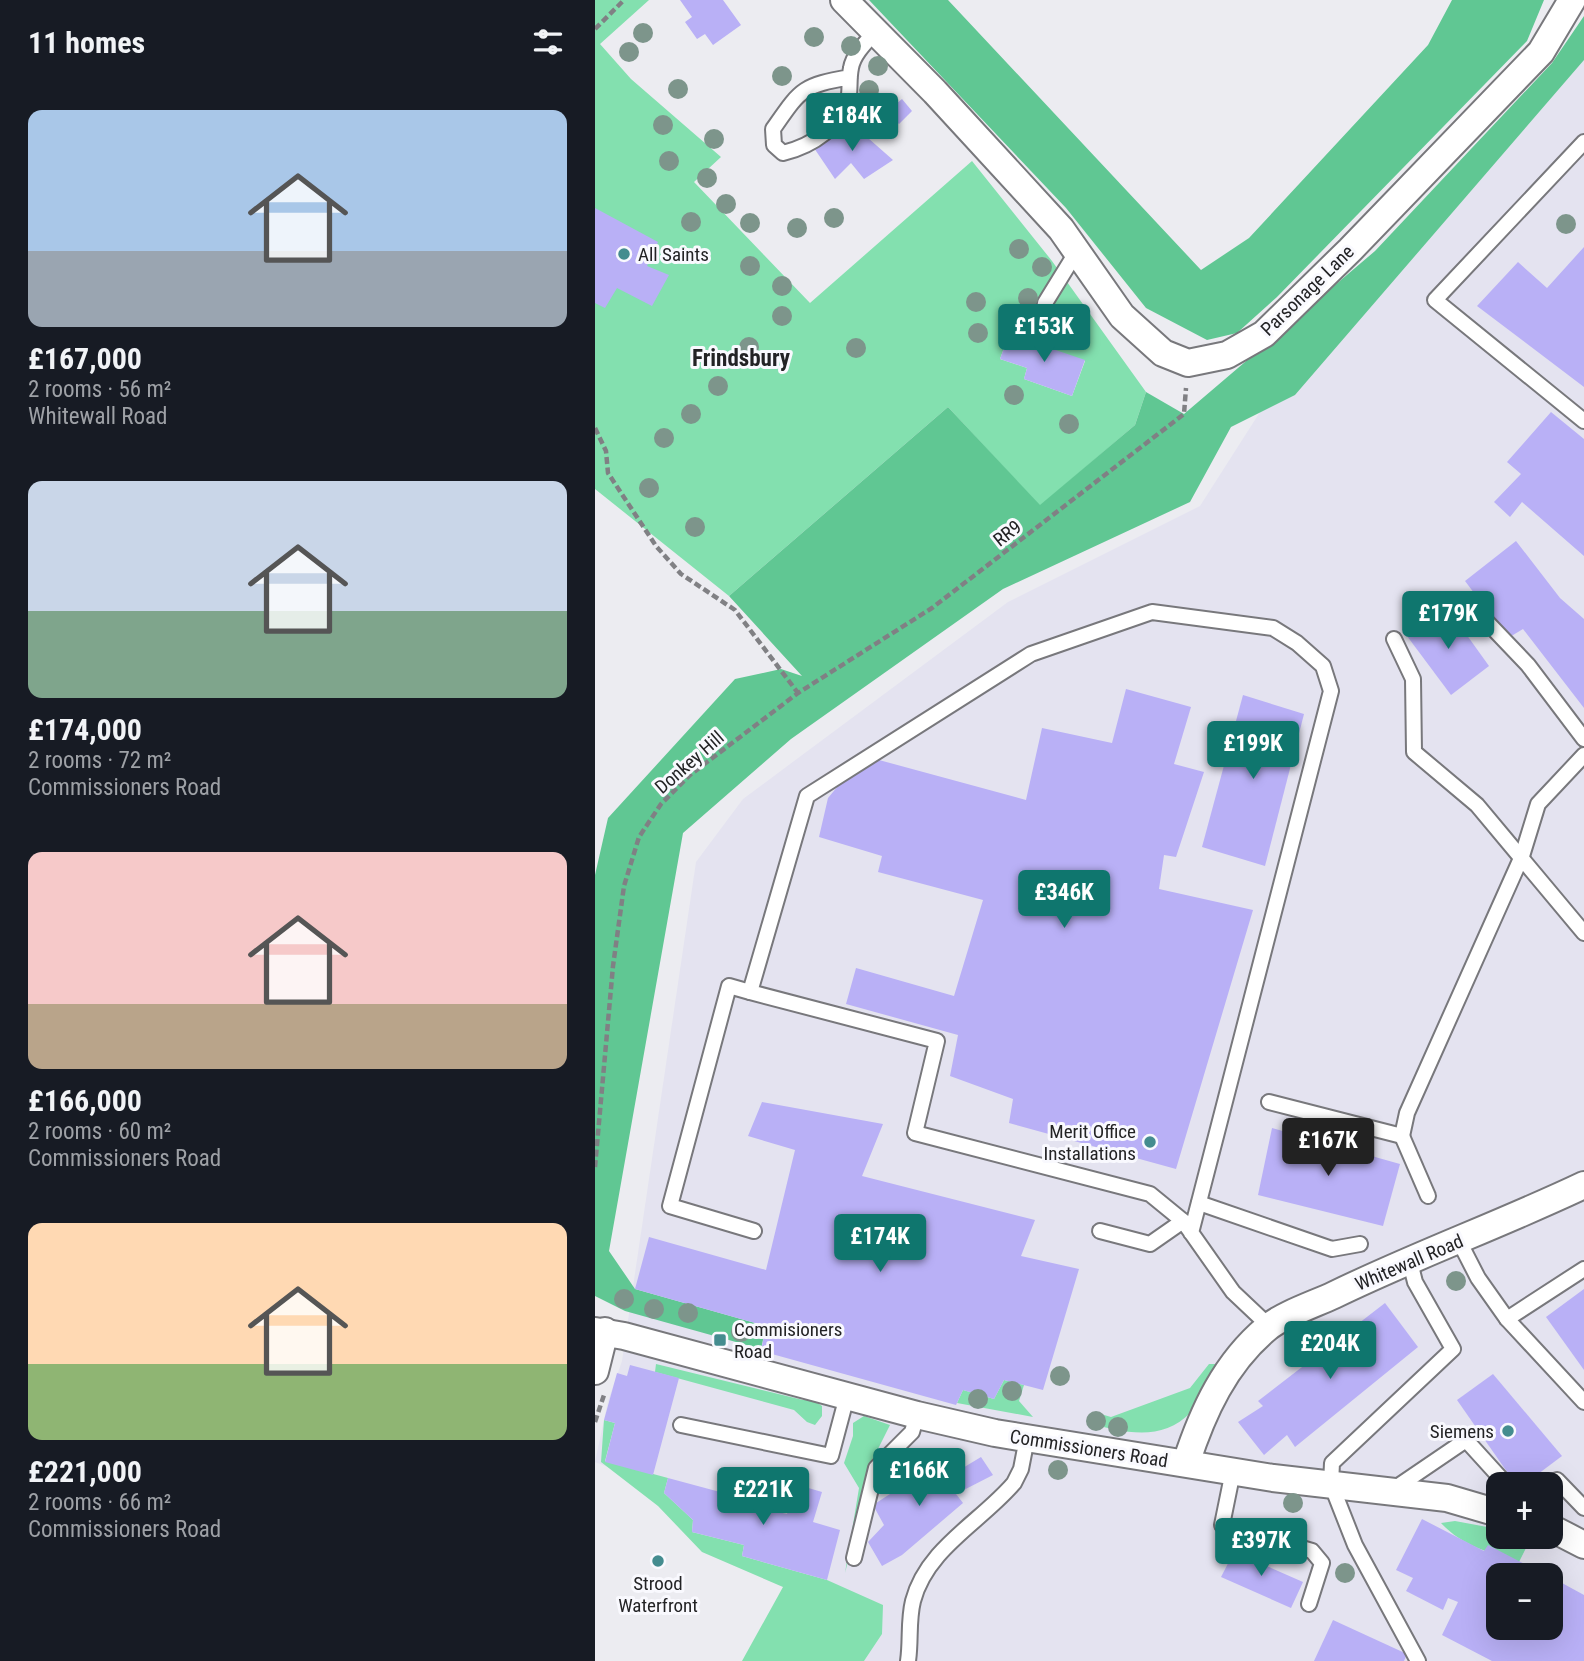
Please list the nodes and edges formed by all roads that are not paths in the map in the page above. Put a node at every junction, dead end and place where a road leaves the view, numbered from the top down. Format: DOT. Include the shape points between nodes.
graph roads {
  1 [pos="844,0"];
  2 [pos="1572,0"];
  3 [pos="875,32"];
  4 [pos="850,77"];
  5 [pos="1584,142"];
  6 [pos="1077,251"];
  7 [pos="1040,335"];
  8 [pos="1584,421"];
  9 [pos="1466,600"];
  10 [pos="1394,639"];
  11 [pos="1584,740"];
  12 [pos="1584,755"];
  13 [pos="1522,856"];
  14 [pos="1584,933"];
  15 [pos="750,992"];
  16 [pos="1269,1102"];
  17 [pos="1402,1136"];
  18 [pos="1584,1185"];
  19 [pos="1428,1196"];
  20 [pos="1199,1203"];
  21 [pos="1187,1227"];
  22 [pos="754,1231"];
  23 [pos="1100,1231"];
  24 [pos="1459,1241"];
  25 [pos="1360,1244"];
  26 [pos="1410,1262"];
  27 [pos="1584,1269"];
  28 [pos="1507,1319"];
  29 [pos="1269,1326"];
  30 [pos="598,1327"];
  31 [pos="595,1371"];
  32 [pos="847,1396"];
  33 [pos="1584,1402"];
  34 [pos="917,1415"];
  35 [pos="681,1425"];
  36 [pos="1027,1438"];
  37 [pos="1186,1463"];
  38 [pos="1233,1471"];
  39 [pos="1495,1472"];
  40 [pos="1331,1484"];
  41 [pos="1563,1486"];
  42 [pos="1390,1492"];
  43 [pos="1584,1508"];
  44 [pos="1486,1509"];
  45 [pos="1563,1534"];
  46 [pos="1584,1545"];
  47 [pos="855,1558"];
  48 [pos="1309,1604"];
  49 [pos="908,1661"];
  50 [pos="1418,1661"];
  1 -- 3 [label="street"];
  2 -- 6 [label="street, Parsonage Lane" via="1541,52 1350,250 1264,334 1227,355 1188,363 1163,353 1122,316"];
  3 -- 4 [label="lane" via="851,66"];
  3 -- 6 [label="street" via="982,141"];
  4 -- 4 [label="lane" via="843,113 823,135 801,149 783,153 774,145 773,129 798,93"];
  5 -- 8 [label="lane" via="1436,300"];
  6 -- 7 [label="lane" via="1045,303"];
  9 -- 11 [label="lane" via="1528,665"];
  10 -- 13 [label="lane" via="1413,679 1414,752 1477,805"];
  12 -- 13 [label="lane" via="1538,804"];
  13 -- 14 [label="lane"];
  13 -- 17 [label="lane" via="1407,1114"];
  15 -- 20 [label="lane" via="807,796 1031,654 1151,612 1273,628 1323,666 1331,691"];
  15 -- 21 [label="lane" via="937,1041 915,1133 1150,1194"];
  15 -- 22 [label="lane" via="729,986 670,1206"];
  16 -- 17 [label="lane"];
  17 -- 19 [label="lane"];
  18 -- 24 [label="street, Whitewall Road"];
  20 -- 21 [label="lane"];
  20 -- 25 [label="lane" via="1332,1249"];
  21 -- 23 [label="lane" via="1150,1244"];
  21 -- 29 [label="lane" via="1233,1292"];
  24 -- 26 [label="street, Whitewall Road"];
  24 -- 28 [label="lane"];
  26 -- 29 [label="street, Whitewall Road"];
  26 -- 40 [label="lane" via="1415,1282 1453,1349 1332,1463"];
  27 -- 28 [label="lane"];
  28 -- 33 [label="lane"];
  29 -- 37 [label="street, Whitewall Road" via="1234,1360 1198,1428"];
  30 -- 31 [label="street"];
  30 -- 32 [label="street, Commissioners Road"];
  32 -- 34 [label="street, Commissioners Road"];
  32 -- 35 [label="lane" via="831,1456"];
  34 -- 36 [label="street, Commissioners Road"];
  34 -- 47 [label="lane" via="912,1432 876,1468"];
  36 -- 37 [label="street, Commissioners Road"];
  36 -- 49 [label="lane" via="1014,1483 939,1554 922,1577 911,1611"];
  37 -- 38 [label="street, Commissioners Road"];
  38 -- 40 [label="street, Commissioners Road"];
  38 -- 48 [label="lane" via="1222,1525 1312,1551 1322,1563"];
  39 -- 42 [label="lane" via="1466,1440"];
  40 -- 42 [label="street, Commissioners Road"];
  40 -- 50 [label="lane" via="1355,1545"];
  41 -- 43 [label="lane"];
  42 -- 44 [label="street, Commissioners Road" via="1447,1498"];
  45 -- 46 [label="street"];
}
